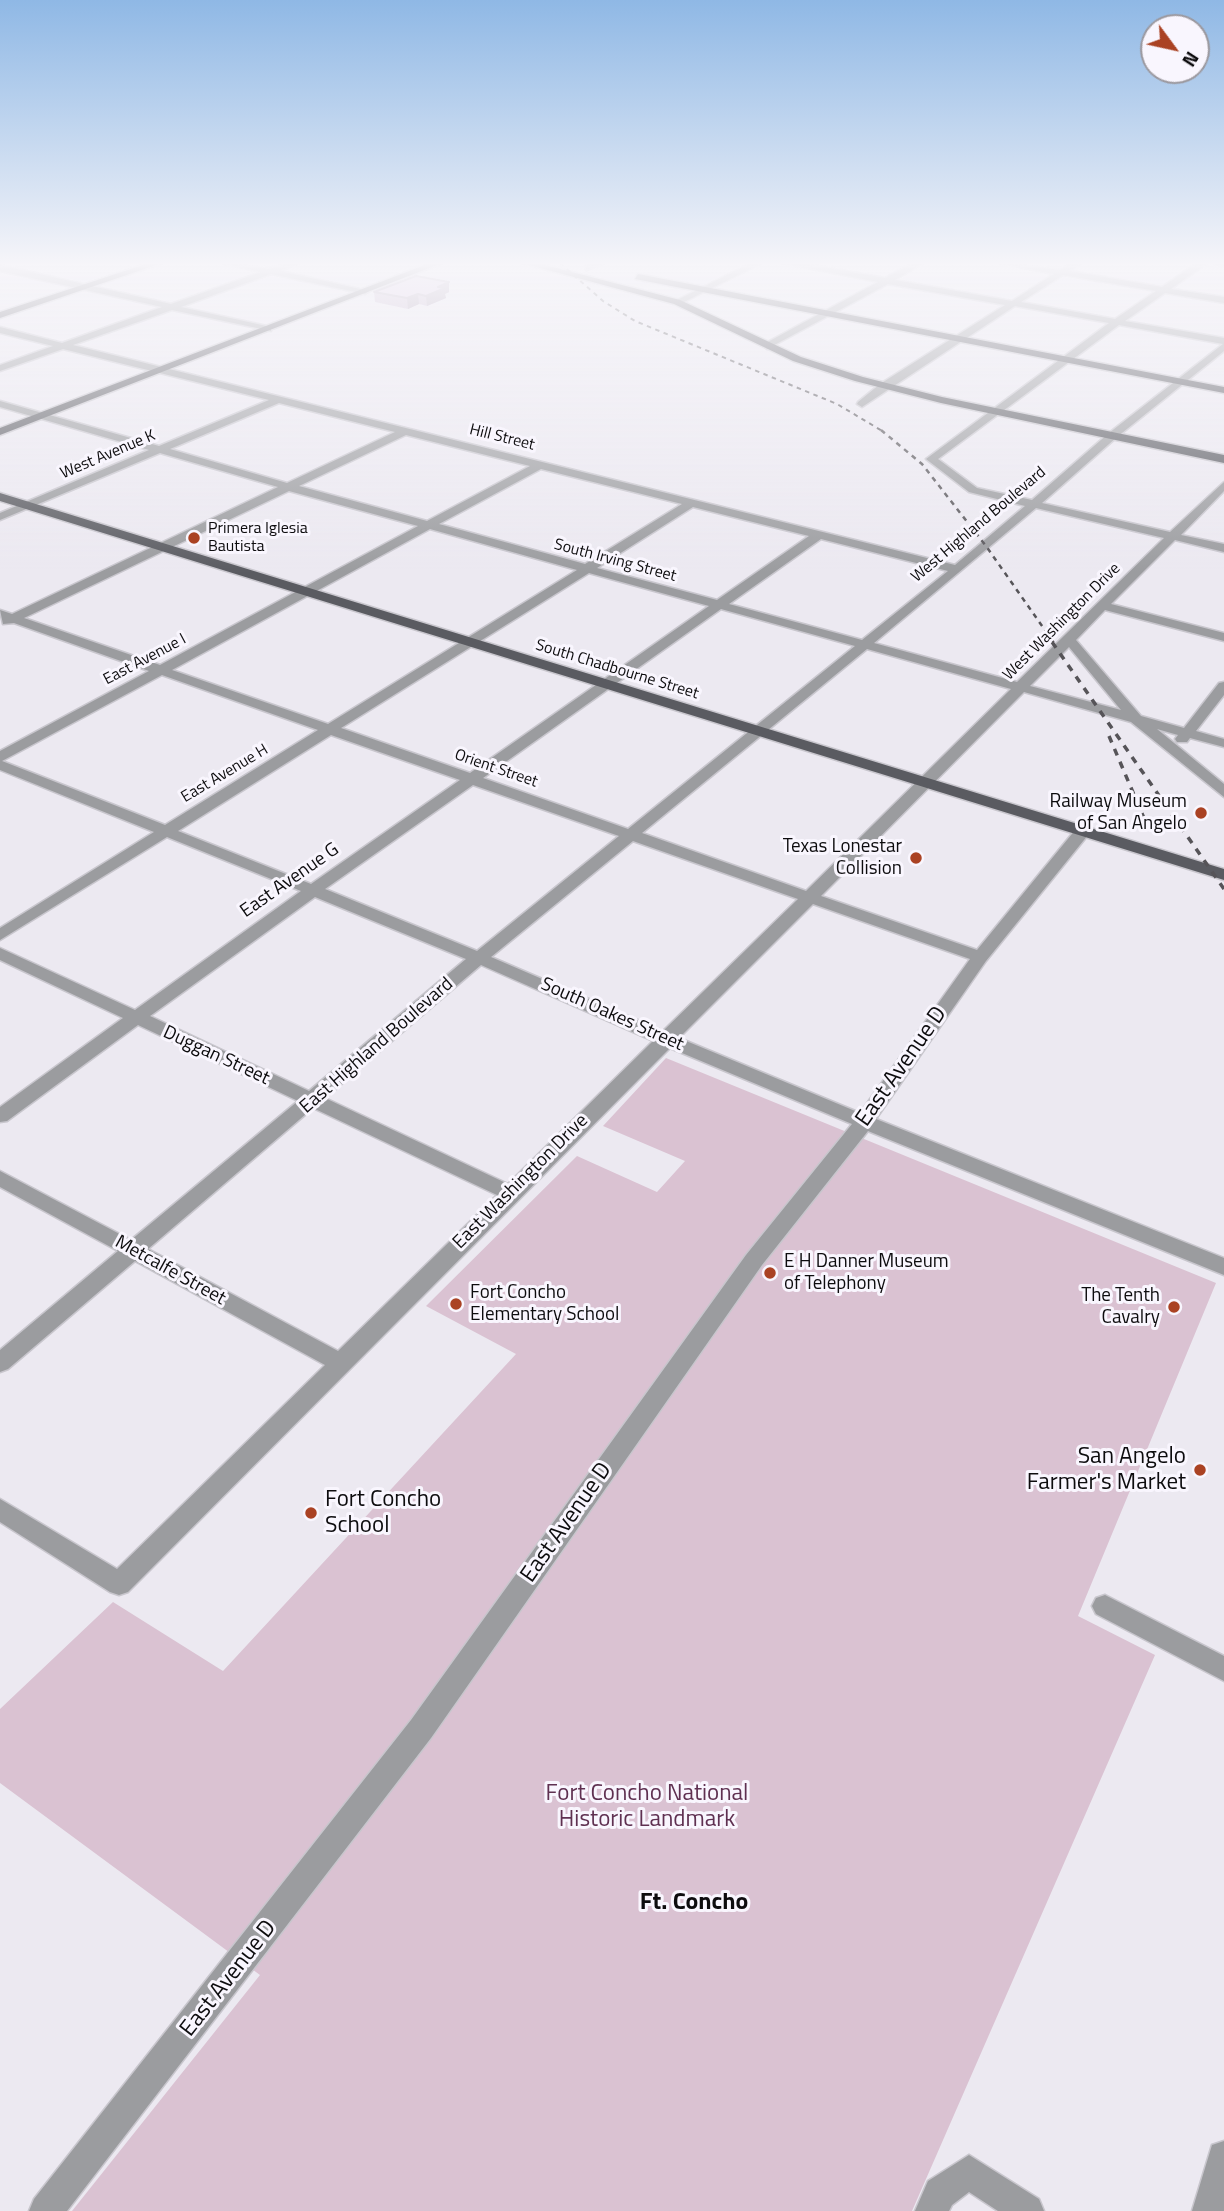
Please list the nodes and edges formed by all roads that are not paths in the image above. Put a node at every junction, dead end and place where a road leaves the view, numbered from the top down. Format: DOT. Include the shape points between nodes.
graph roads {
  1 [pos="146,366"];
  2 [pos="171,366"];
  3 [pos="820,366"];
  4 [pos="915,366"];
  5 [pos="1054,366"];
  6 [pos="1099,366"];
  7 [pos="1198,366"];
  8 [pos="161,370"];
  9 [pos="1179,382"];
  10 [pos="884,386"];
  11 [pos="1224,390"];
  12 [pos="278,400"];
  13 [pos="0,404"];
  14 [pos="862,404"];
  15 [pos="995,411"];
  16 [pos="43,416"];
  17 [pos="0,432"];
  18 [pos="405,432"];
  19 [pos="1113,435"];
  20 [pos="160,450"];
  21 [pos="1224,458"];
  22 [pos="930,459"];
  23 [pos="540,465"];
  24 [pos="1224,485"];
  25 [pos="289,487"];
  26 [pos="0,497"];
  27 [pos="692,503"];
  28 [pos="26,505"];
  29 [pos="1032,505"];
  30 [pos="0,517"];
  31 [pos="430,526"];
  32 [pos="819,535"];
  33 [pos="1173,536"];
  34 [pos="163,548"];
  35 [pos="1224,548"];
  36 [pos="954,569"];
  37 [pos="587,570"];
  38 [pos="306,592"];
  39 [pos="721,606"];
  40 [pos="1103,606"];
  41 [pos="4,619"];
  42 [pos="1224,637"];
  43 [pos="1069,639"];
  44 [pos="468,642"];
  45 [pos="865,644"];
  46 [pos="163,671"];
  47 [pos="608,685"];
  48 [pos="1224,686"];
  49 [pos="1021,687"];
  50 [pos="1134,717"];
  51 [pos="331,730"];
  52 [pos="756,731"];
  53 [pos="1188,732"];
  54 [pos="1224,743"];
  55 [pos="1175,748"];
  56 [pos="0,757"];
  57 [pos="0,765"];
  58 [pos="474,780"];
  59 [pos="925,783"];
  60 [pos="1224,792"];
  61 [pos="164,831"];
  62 [pos="1082,832"];
  63 [pos="630,835"];
  64 [pos="1224,875"];
  65 [pos="313,890"];
  66 [pos="808,897"];
  67 [pos="0,935"];
  68 [pos="0,953"];
  69 [pos="980,957"];
  70 [pos="477,959"];
  71 [pos="138,1018"];
  72 [pos="664,1039"];
  73 [pos="313,1101"];
  74 [pos="0,1116"];
  75 [pos="864,1122"];
  76 [pos="0,1178"];
  77 [pos="510,1193"];
  78 [pos="132,1250"];
  79 [pos="1224,1267"];
  80 [pos="0,1363"];
  81 [pos="341,1363"];
  82 [pos="0,1508"];
  83 [pos="1105,1605"];
  84 [pos="1224,1670"];
  85 [pos="1224,2157"];
  86 [pos="46,2211"];
  87 [pos="932,2211"];
  88 [pos="1027,2211"];
  89 [pos="1209,2211"];
  1 -- 8 [label="street, Hill Street"];
  2 -- 8 [label="main road"];
  3 -- 10 [label="main road"];
  4 -- 10 [label="street"];
  5 -- 15 [label="street"];
  6 -- 9 [label="main road"];
  7 -- 9 [label="street, West Highland Boulevard"];
  8 -- 12 [label="street, Hill Street"];
  8 -- 16 [label="main road"];
  9 -- 11 [label="main road"];
  9 -- 19 [label="street, West Highland Boulevard"];
  10 -- 14 [label="street"];
  10 -- 15 [label="main road"];
  12 -- 18 [label="street, Hill Street"];
  12 -- 20 [label="street, West Avenue K"];
  13 -- 16 [label="street, South Irving Street"];
  15 -- 19 [label="main road"];
  15 -- 22 [label="street"];
  16 -- 17 [label="main road"];
  16 -- 20 [label="street, South Irving Street"];
  18 -- 23 [label="street, Hill Street"];
  18 -- 25 [label="street"];
  19 -- 21 [label="main road"];
  19 -- 29 [label="street, West Highland Boulevard"];
  20 -- 25 [label="street, South Irving Street"];
  20 -- 28 [label="street, West Avenue K"];
  22 -- 29 [label="street" via="962,485"];
  23 -- 27 [label="street, Hill Street"];
  23 -- 31 [label="street, East Avenue I"];
  24 -- 33 [label="street, West Washington Drive"];
  25 -- 31 [label="street, South Irving Street"];
  25 -- 34 [label="street"];
  26 -- 28 [label="main road, South Chadbourne Street"];
  27 -- 32 [label="street, Hill Street"];
  27 -- 37 [label="street, East Avenue H"];
  28 -- 30 [label="street, West Avenue K"];
  28 -- 34 [label="main road, South Chadbourne Street"];
  29 -- 33 [label="street"];
  29 -- 36 [label="street, West Highland Boulevard"];
  31 -- 37 [label="street, South Irving Street"];
  31 -- 38 [label="street, East Avenue I"];
  32 -- 36 [label="street, Hill Street"];
  32 -- 39 [label="street, East Avenue G"];
  33 -- 35 [label="street"];
  33 -- 40 [label="street, West Washington Drive"];
  34 -- 38 [label="main road, South Chadbourne Street"];
  34 -- 41 [label="street"];
  36 -- 45 [label="street, West Highland Boulevard"];
  37 -- 39 [label="street, South Irving Street"];
  37 -- 44 [label="street, East Avenue H"];
  38 -- 44 [label="main road, South Chadbourne Street"];
  38 -- 46 [label="street, East Avenue I"];
  39 -- 45 [label="street, South Irving Street"];
  39 -- 47 [label="street, East Avenue G"];
  40 -- 42 [label="street"];
  40 -- 43 [label="street, West Washington Drive"];
  41 -- 46 [label="street, Orient Street"];
  43 -- 49 [label="street, West Washington Drive"];
  43 -- 50 [label="street"];
  44 -- 47 [label="main road, South Chadbourne Street"];
  44 -- 51 [label="street, East Avenue H"];
  45 -- 49 [label="street, South Irving Street"];
  45 -- 52 [label="street, West Highland Boulevard"];
  46 -- 51 [label="street, Orient Street"];
  46 -- 56 [label="street, East Avenue I"];
  47 -- 52 [label="main road, South Chadbourne Street"];
  47 -- 58 [label="street, East Avenue G"];
  48 -- 53 [label="street"];
  49 -- 50 [label="street, South Irving Street"];
  49 -- 59 [label="street, West Washington Drive"];
  50 -- 53 [label="street, South Irving Street"];
  50 -- 55 [label="street"];
  51 -- 58 [label="street, Orient Street"];
  51 -- 61 [label="street, East Avenue H"];
  52 -- 59 [label="main road, South Chadbourne Street"];
  52 -- 63 [label="street, East Highland Boulevard"];
  53 -- 54 [label="street, South Irving Street"];
  53 -- 55 [label="street"];
  55 -- 60 [label="street"];
  57 -- 61 [label="street, South Oakes Street"];
  58 -- 63 [label="street, Orient Street"];
  58 -- 65 [label="street, East Avenue G"];
  59 -- 62 [label="main road, South Chadbourne Street"];
  59 -- 66 [label="street, East Washington Drive"];
  61 -- 65 [label="street, South Oakes Street"];
  61 -- 67 [label="street, East Avenue H"];
  62 -- 64 [label="main road, South Chadbourne Street"];
  62 -- 69 [label="street, East Avenue D"];
  63 -- 66 [label="street, Orient Street"];
  63 -- 70 [label="street, East Highland Boulevard"];
  65 -- 70 [label="street, South Oakes Street"];
  65 -- 71 [label="street, East Avenue G"];
  66 -- 69 [label="street, Orient Street"];
  66 -- 72 [label="street, East Washington Drive"];
  68 -- 71 [label="street, Duggan Street"];
  69 -- 75 [label="street, East Avenue D"];
  70 -- 72 [label="street, South Oakes Street"];
  70 -- 73 [label="street, East Highland Boulevard"];
  71 -- 73 [label="street, Duggan Street"];
  71 -- 74 [label="street, East Avenue G"];
  72 -- 75 [label="street, South Oakes Street"];
  72 -- 77 [label="street, East Washington Drive"];
  73 -- 77 [label="street, Duggan Street"];
  73 -- 78 [label="street, East Highland Boulevard"];
  75 -- 79 [label="street, South Oakes Street"];
  75 -- 86 [label="street, East Avenue D" via="754,1260 421,1730"];
  76 -- 78 [label="street, Metcalfe Street"];
  77 -- 81 [label="street, East Washington Drive"];
  78 -- 80 [label="street, East Highland Boulevard"];
  78 -- 81 [label="street, Metcalfe Street"];
  81 -- 82 [label="street, East Washington Drive" via="119,1584"];
  83 -- 84 [label="street"];
  85 -- 89 [label="street"];
  87 -- 88 [label="street" via="940,2193 969,2172"];
}
